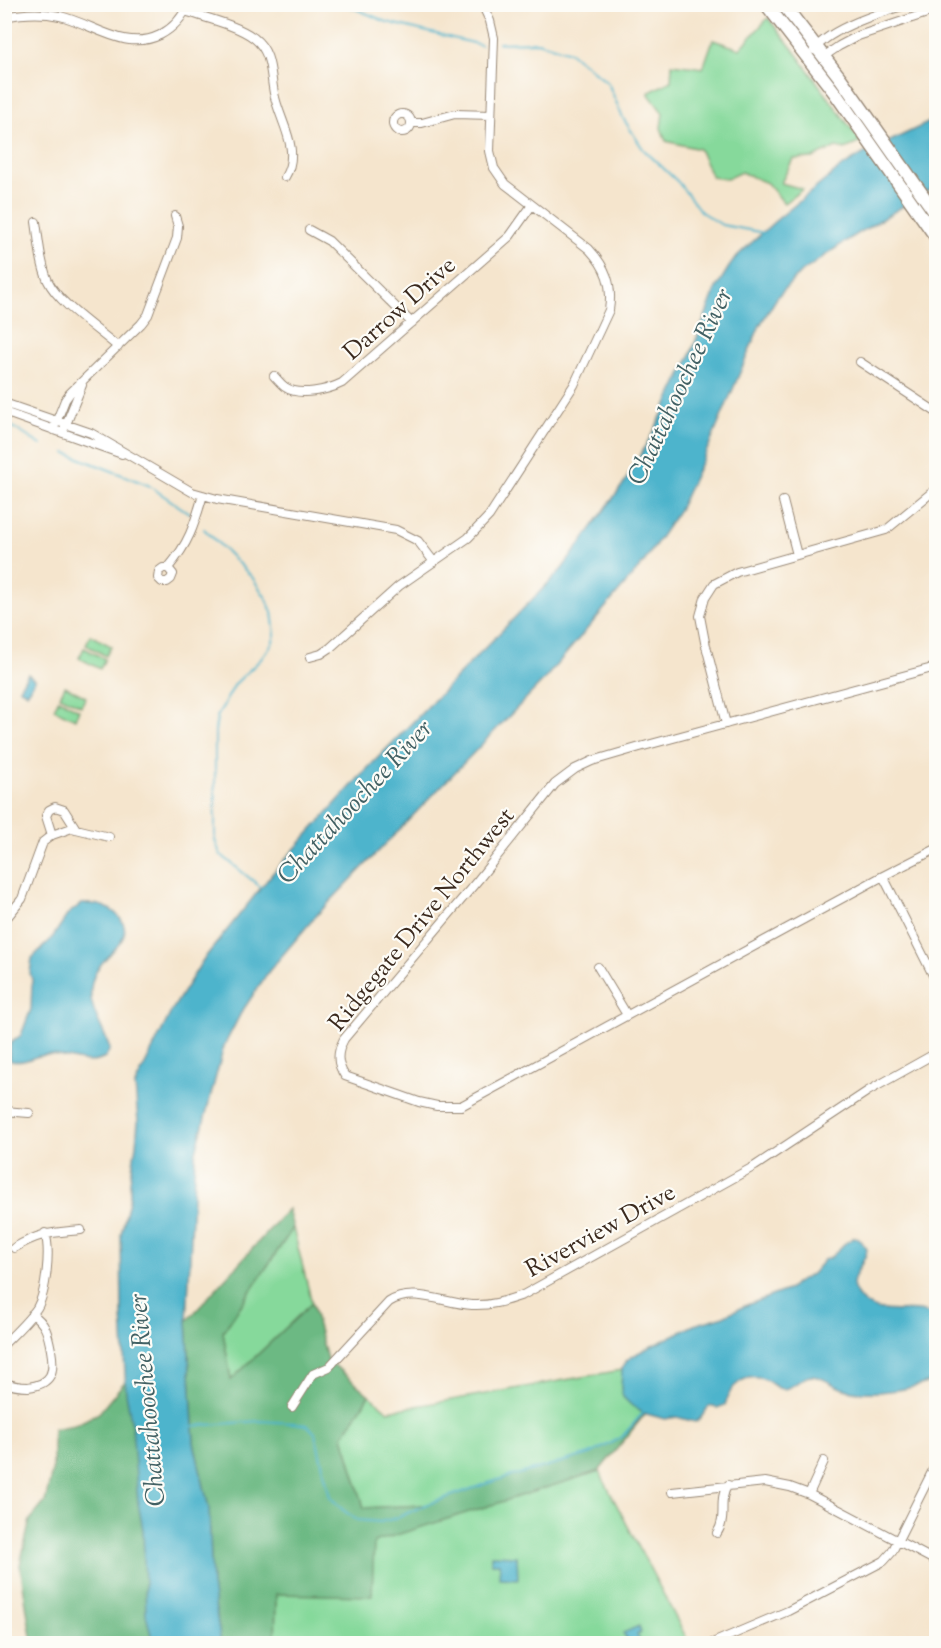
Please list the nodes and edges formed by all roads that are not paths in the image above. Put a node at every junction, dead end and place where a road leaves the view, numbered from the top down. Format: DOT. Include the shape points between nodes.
graph roads {
  1 [pos="482,4"];
  2 [pos="766,4"];
  3 [pos="783,4"];
  4 [pos="907,5"];
  5 [pos="186,8"];
  6 [pos="936,10"];
  7 [pos="4,17"];
  8 [pos="871,17"];
  9 [pos="908,19"];
  10 [pos="876,30"];
  11 [pos="816,47"];
  12 [pos="824,57"];
  13 [pos="809,59"];
  14 [pos="491,115"];
  15 [pos="411,123"];
  16 [pos="285,177"];
  17 [pos="532,205"];
  18 [pos="936,214"];
  19 [pos="175,216"];
  20 [pos="36,222"];
  21 [pos="309,230"];
  22 [pos="936,237"];
  23 [pos="412,323"];
  24 [pos="118,347"];
  25 [pos="860,362"];
  26 [pos="274,376"];
  27 [pos="83,381"];
  28 [pos="4,403"];
  29 [pos="4,412"];
  30 [pos="936,412"];
  31 [pos="57,421"];
  32 [pos="66,424"];
  33 [pos="53,430"];
  34 [pos="63,434"];
  35 [pos="132,458"];
  36 [pos="936,489"];
  37 [pos="203,495"];
  38 [pos="783,501"];
  39 [pos="797,555"];
  40 [pos="434,562"];
  41 [pos="168,568"];
  42 [pos="310,657"];
  43 [pos="936,667"];
  44 [pos="726,724"];
  45 [pos="76,829"];
  46 [pos="52,835"];
  47 [pos="109,837"];
  48 [pos="936,849"];
  49 [pos="883,876"];
  50 [pos="4,921"];
  51 [pos="598,967"];
  52 [pos="936,981"];
  53 [pos="627,1015"];
  54 [pos="936,1053"];
  55 [pos="4,1111"];
  56 [pos="29,1113"];
  57 [pos="81,1230"];
  58 [pos="45,1233"];
  59 [pos="14,1248"];
  60 [pos="32,1314"];
  61 [pos="4,1344"];
  62 [pos="4,1382"];
  63 [pos="292,1407"];
  64 [pos="4,1434"];
  65 [pos="4,1458"];
  66 [pos="824,1461"];
  67 [pos="936,1468"];
  68 [pos="728,1485"];
  69 [pos="672,1492"];
  70 [pos="809,1494"];
  71 [pos="717,1533"];
  72 [pos="897,1541"];
  73 [pos="936,1561"];
  74 [pos="710,1644"];
  1 -- 14 [label="street" via="494,38"];
  2 -- 13 [label="highway"];
  3 -- 11 [label="highway"];
  4 -- 8 [label="street"];
  4 -- 9 [label="street"];
  5 -- 7 [label="street" via="165,32 138,41 121,40 57,15 29,13"];
  5 -- 16 [label="street" via="245,32 266,51 274,95 290,143 291,163"];
  6 -- 9 [label="street"];
  8 -- 10 [label="street"];
  8 -- 11 [label="street" via="841,29"];
  9 -- 10 [label="street"];
  10 -- 12 [label="street"];
  11 -- 12 [label="highway"];
  11 -- 13 [label="street"];
  12 -- 13 [label="street"];
  12 -- 18 [label="highway"];
  13 -- 22 [label="highway"];
  14 -- 15 [label="street" via="455,114"];
  14 -- 17 [label="street" via="490,151 494,168 505,184"];
  17 -- 23 [label="street, Darrow Drive" via="510,236"];
  17 -- 40 [label="street" via="599,259 610,283 609,310 574,385 489,516 468,538"];
  19 -- 24 [label="street" via="177,238 153,305"];
  20 -- 24 [label="street" via="52,289"];
  21 -- 23 [label="street" via="329,241"];
  23 -- 26 [label="street, Darrow Drive" via="334,387 291,390"];
  24 -- 27 [label="street"];
  25 -- 30 [label="street"];
  27 -- 31 [label="street" via="65,399"];
  27 -- 32 [label="street"];
  28 -- 31 [label="street"];
  29 -- 33 [label="street"];
  31 -- 32 [label="street"];
  31 -- 33 [label="street"];
  32 -- 34 [label="street"];
  32 -- 35 [label="street" via="100,437"];
  33 -- 34 [label="street"];
  34 -- 35 [label="street"];
  35 -- 37 [label="street"];
  36 -- 39 [label="street" via="886,530"];
  37 -- 40 [label="street" via="396,530 418,541"];
  37 -- 41 [label="street" via="192,532 181,554"];
  38 -- 39 [label="street"];
  39 -- 44 [label="street" via="737,572 714,584 705,598 701,627"];
  40 -- 42 [label="street" via="390,593 330,648"];
  43 -- 44 [label="street, Ridgegate Drive Northwest"];
  44 -- 53 [label="street, Ridgegate Drive Northwest" via="592,761 555,784 345,1038 337,1054 345,1076 419,1102 461,1106"];
  45 -- 46 [label="street"];
  45 -- 46 [label="street" via="64,810 55,807 46,816"];
  45 -- 47 [label="street"];
  46 -- 50 [label="street" via="43,842 22,899"];
  48 -- 49 [label="street, Ridgegate Drive Northwest"];
  49 -- 52 [label="street"];
  49 -- 53 [label="street, Ridgegate Drive Northwest"];
  51 -- 53 [label="street"];
  54 -- 63 [label="street, Riverview Drive" via="868,1091 755,1166 523,1295 494,1305 410,1296 395,1298 329,1367 313,1374"];
  55 -- 56 [label="street"];
  57 -- 58 [label="street"];
  58 -- 59 [label="street"];
  58 -- 60 [label="street" via="45,1280 40,1302"];
  60 -- 61 [label="street"];
  60 -- 62 [label="street" via="48,1334 51,1376 35,1386"];
  64 -- 65 [label="street"];
  66 -- 70 [label="street"];
  67 -- 72 [label="street"];
  68 -- 69 [label="street"];
  68 -- 70 [label="street" via="765,1482"];
  68 -- 71 [label="street" via="723,1492 722,1526"];
  70 -- 72 [label="street"];
  72 -- 73 [label="street"];
  72 -- 74 [label="street" via="884,1561 788,1611"];
}
